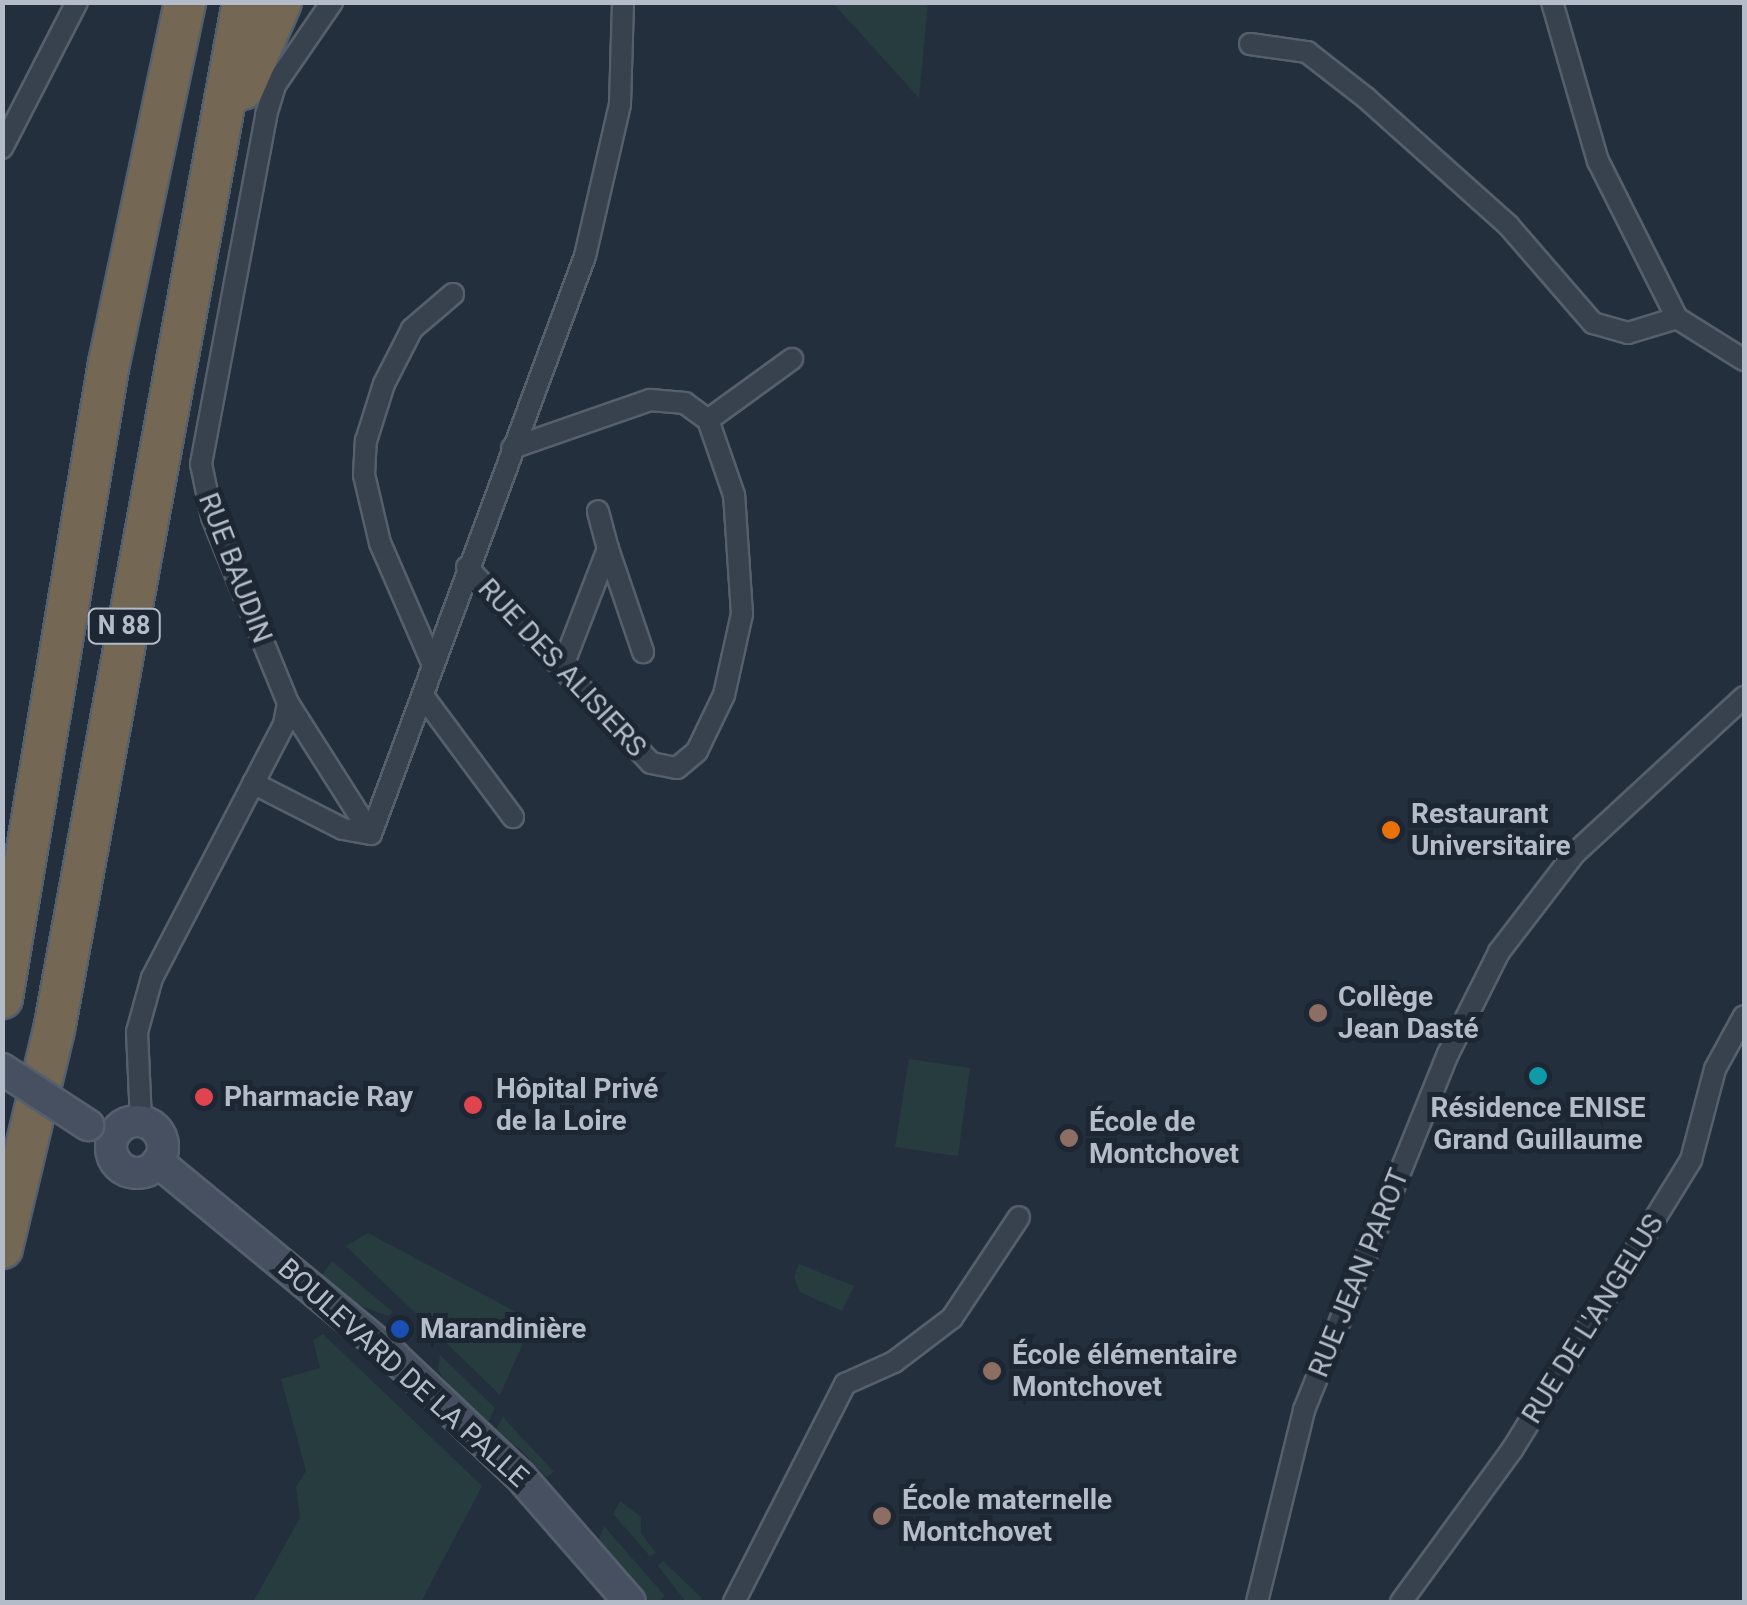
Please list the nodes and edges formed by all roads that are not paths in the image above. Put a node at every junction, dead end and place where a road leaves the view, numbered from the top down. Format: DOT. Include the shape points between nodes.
graph roads {
  1 [pos="78,2"];
  2 [pos="170,2"];
  3 [pos="185,2"];
  4 [pos="242,2"];
  5 [pos="281,2"];
  6 [pos="332,2"];
  7 [pos="623,2"];
  8 [pos="1552,2"];
  9 [pos="1250,44"];
  10 [pos="2,148"];
  11 [pos="144,179"];
  12 [pos="206,202"];
  13 [pos="453,294"];
  14 [pos="1677,318"];
  15 [pos="792,359"];
  16 [pos="1744,360"];
  17 [pos="708,420"];
  18 [pos="512,448"];
  19 [pos="598,512"];
  20 [pos="608,548"];
  21 [pos="467,567"];
  22 [pos="643,652"];
  23 [pos="433,665"];
  24 [pos="562,668"];
  25 [pos="422,696"];
  26 [pos="1744,698"];
  27 [pos="288,703"];
  28 [pos="253,784"];
  29 [pos="512,817"];
  30 [pos="370,834"];
  31 [pos="2,998"];
  32 [pos="1744,1016"];
  33 [pos="2,1068"];
  34 [pos="141,1120"];
  35 [pos="100,1132"];
  36 [pos="158,1162"];
  37 [pos="1019,1218"];
  38 [pos="2,1248"];
  39 [pos="630,1602"];
  40 [pos="734,1602"];
  41 [pos="1256,1602"];
  42 [pos="1401,1602"];
  1 -- 10 [label="street"];
  2 -- 11 [label="highway"];
  3 -- 11 [label="highway, N 88"];
  4 -- 12 [label="highway, N 88"];
  5 -- 12 [label="highway" via="248,72"];
  6 -- 27 [label="street, RUE BAUDIN" via="275,85 266,114 201,464 212,518"];
  7 -- 18 [label="street" via="620,104 590,240"];
  8 -- 14 [label="street" via="1598,162"];
  9 -- 14 [label="street" via="1307,52 1366,98 1508,225 1593,322 1628,333"];
  11 -- 31 [label="highway, N 88"];
  12 -- 38 [label="highway, N 88" via="54,1030"];
  13 -- 23 [label="street" via="412,329 384,384 366,441 364,476 380,543"];
  14 -- 16 [label="street"];
  15 -- 17 [label="street"];
  17 -- 18 [label="street" via="685,403 650,400"];
  17 -- 24 [label="street, RUE DES ALISIERS" via="734,495 742,614 724,695 696,751 676,768 651,763"];
  18 -- 21 [label="street"];
  19 -- 20 [label="street"];
  20 -- 22 [label="street"];
  20 -- 24 [label="street"];
  21 -- 23 [label="street"];
  21 -- 24 [label="street, RUE DES ALISIERS"];
  23 -- 25 [label="street"];
  25 -- 29 [label="street"];
  25 -- 30 [label="street"];
  26 -- 41 [label="street, RUE JEAN PAROT" via="1575,853 1499,952 1448,1054 1304,1410"];
  27 -- 28 [label="street"];
  27 -- 30 [label="street, RUE BAUDIN"];
  28 -- 30 [label="street" via="343,829"];
  28 -- 34 [label="street" via="152,978 137,1032"];
  32 -- 42 [label="street, RUE DE L'ANGELUS" via="1716,1069 1691,1160 1512,1450"];
  33 -- 35 [label="street, bridge"];
  34 -- 35 [label="street"];
  34 -- 36 [label="street, BOULEVARD DE LA PALLE" via="160,1133"];
  35 -- 36 [label="street" via="114,1160 129,1172"];
  36 -- 39 [label="street, BOULEVARD DE LA PALLE" via="393,1356 520,1476"];
  37 -- 40 [label="street" via="952,1318 894,1362 845,1384"];
}
